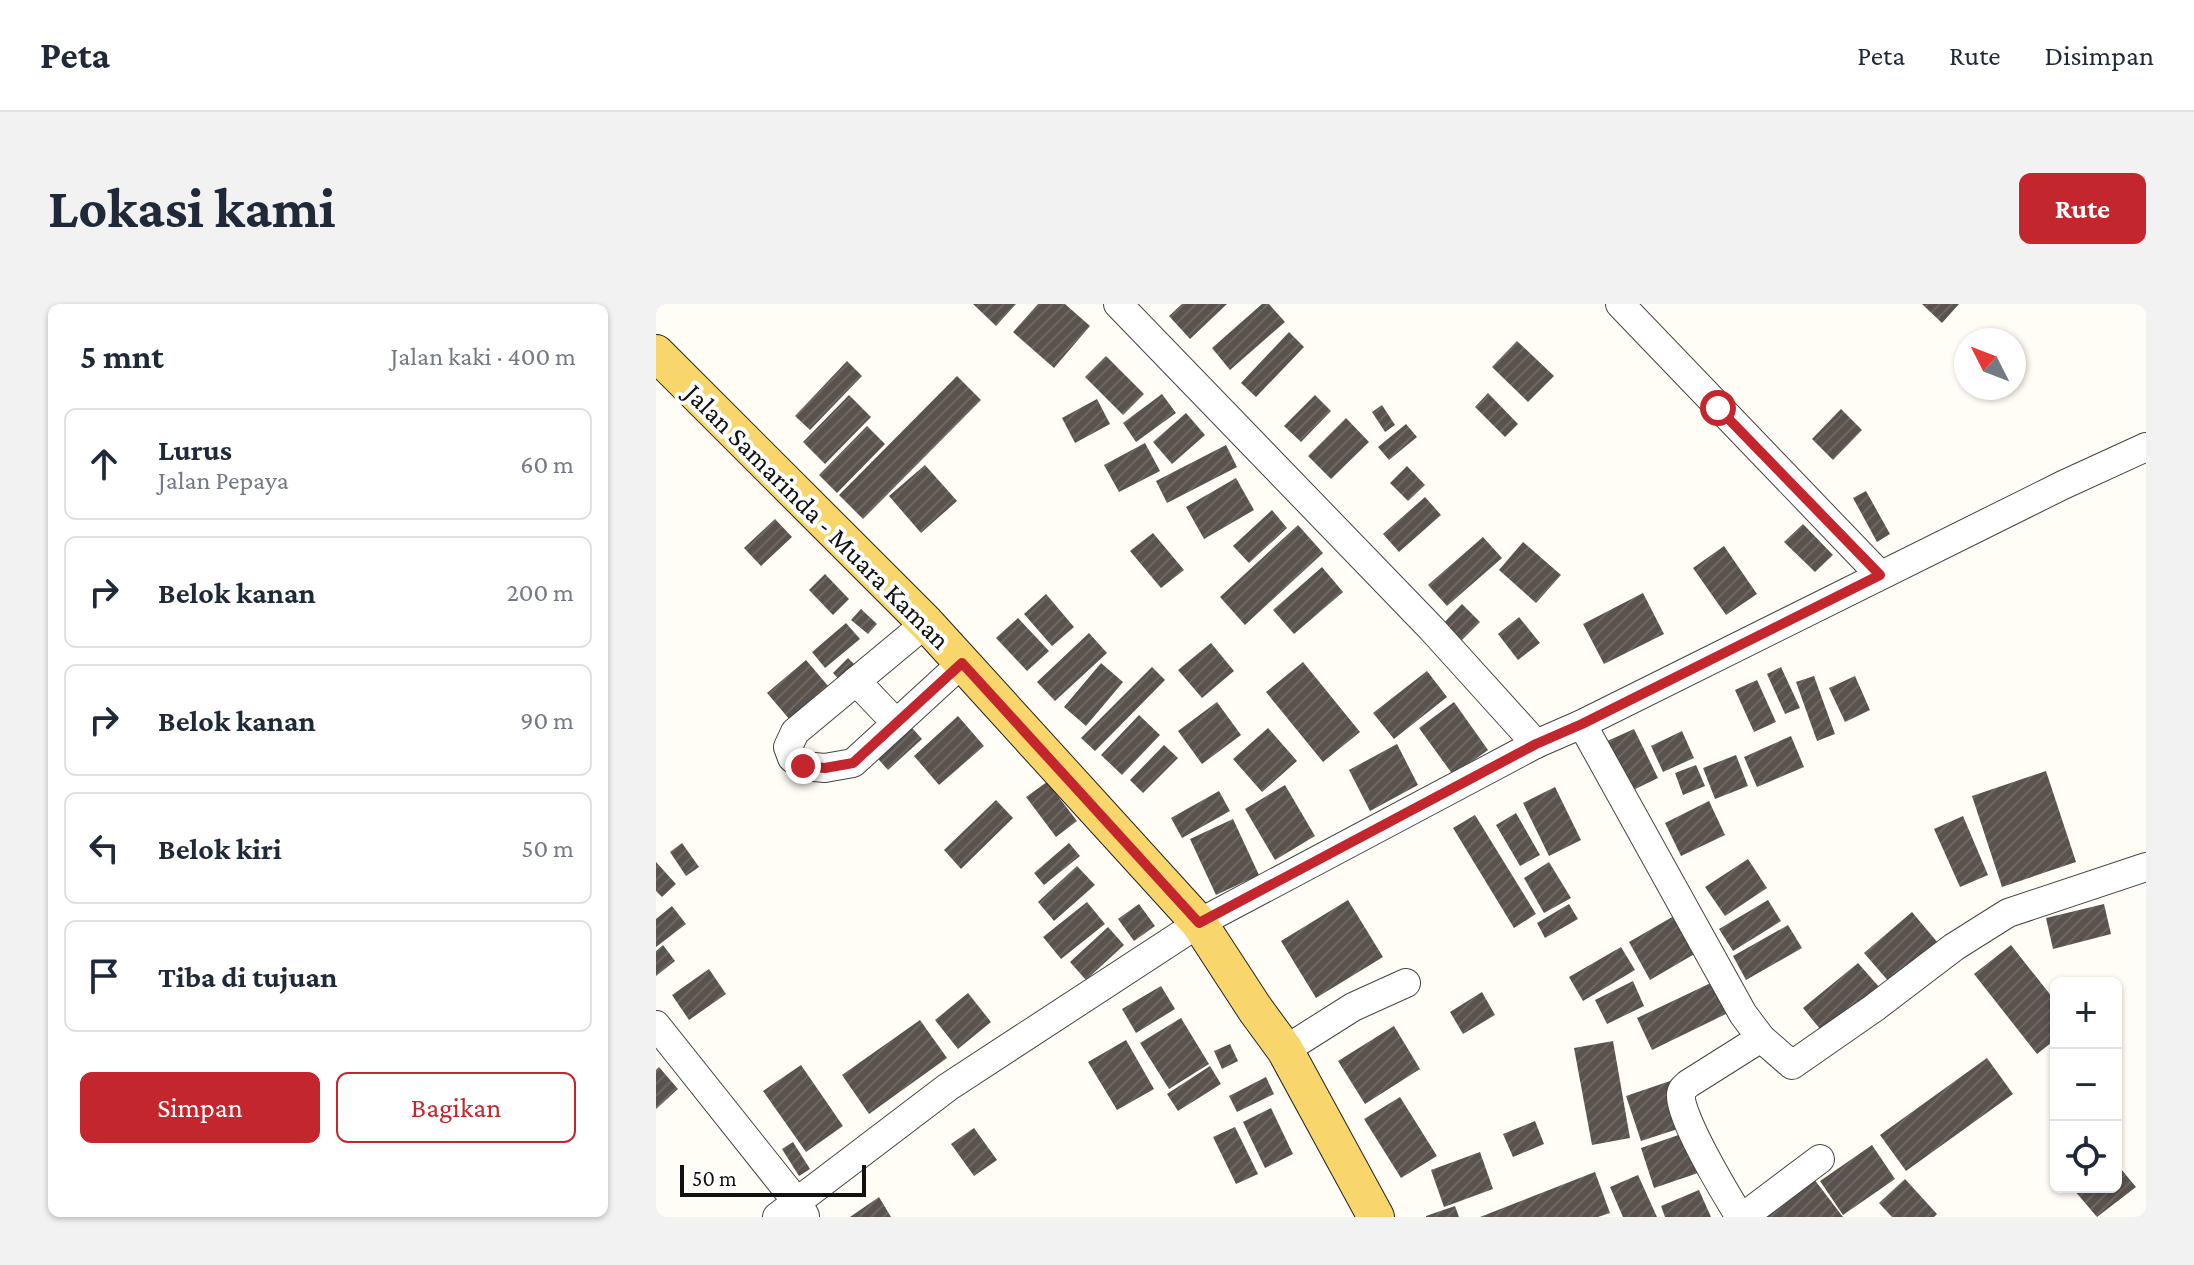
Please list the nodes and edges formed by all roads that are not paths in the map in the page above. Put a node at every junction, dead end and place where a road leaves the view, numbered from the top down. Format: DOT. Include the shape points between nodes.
graph roads {
  1 [pos="1118,304"];
  2 [pos="1620,304"];
  3 [pos="656,353"];
  4 [pos="2146,447"];
  5 [pos="1880,575"];
  6 [pos="926,623"];
  7 [pos="962,663"];
  8 [pos="856,681"];
  9 [pos="896,723"];
  10 [pos="1582,724"];
  11 [pos="1536,744"];
  12 [pos="2146,867"];
  13 [pos="1199,923"];
  14 [pos="1406,983"];
  15 [pos="656,1025"];
  16 [pos="1761,1038"];
  17 [pos="1285,1050"];
  18 [pos="1820,1159"];
  19 [pos="793,1212"];
  20 [pos="1376,1217"];
  21 [pos="1741,1217"];
  1 -- 11 [label="street" via="1422,618"];
  2 -- 5 [label="street"];
  3 -- 6 [label="main road, Jalan Samarinda - Muara Kaman"];
  4 -- 5 [label="street"];
  5 -- 10 [label="street"];
  6 -- 7 [label="main road, Jalan Samarinda - Muara Kaman"];
  6 -- 8 [label="street"];
  7 -- 9 [label="street"];
  7 -- 13 [label="main road, Jalan Samarinda - Muara Kaman"];
  8 -- 9 [label="street"];
  8 -- 9 [label="street" via="795,732 788,747 792,758 803,766 825,768 853,763"];
  10 -- 11 [label="street"];
  10 -- 16 [label="street" via="1727,988"];
  11 -- 13 [label="street"];
  12 -- 16 [label="street" via="2008,913 1796,1064"];
  13 -- 17 [label="main road, Jalan Samarinda - Muara Kaman"];
  13 -- 19 [label="street" via="948,1087"];
  14 -- 17 [label="street" via="1353,1007"];
  15 -- 19 [label="street"];
  16 -- 21 [label="street" via="1688,1084 1681,1094 1690,1126"];
  17 -- 20 [label="main road, Jalan Samarinda - Muara Kaman"];
  18 -- 21 [label="street"];
}
